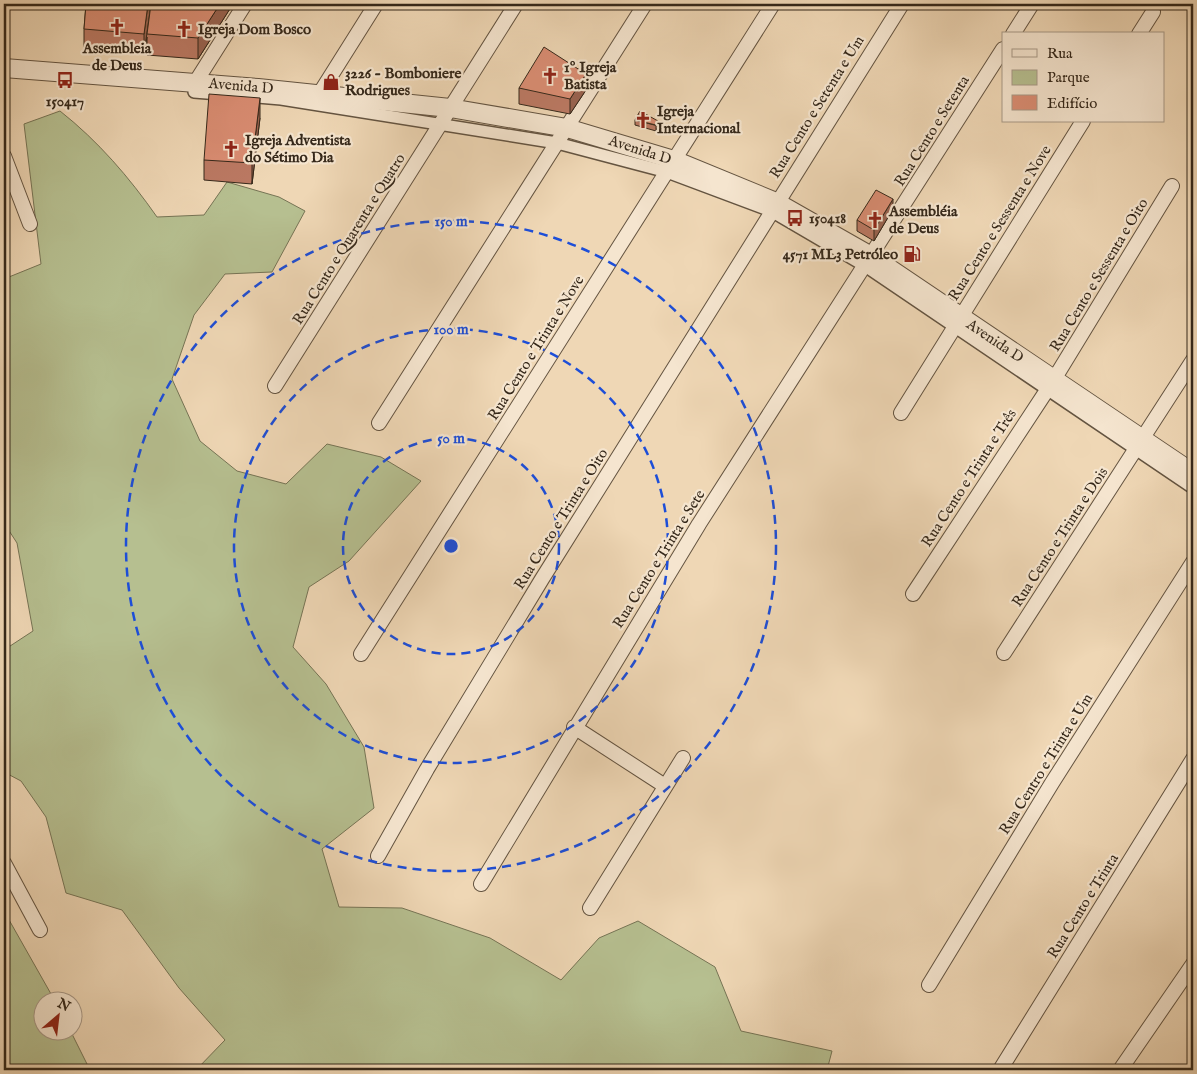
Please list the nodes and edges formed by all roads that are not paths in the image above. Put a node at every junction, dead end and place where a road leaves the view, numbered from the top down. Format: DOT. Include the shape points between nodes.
graph roads {
  1 [pos="245,4"];
  2 [pos="376,4"];
  3 [pos="516,4"];
  4 [pos="645,4"];
  5 [pos="774,4"];
  6 [pos="902,4"];
  7 [pos="1032,4"];
  8 [pos="1153,12"];
  9 [pos="1014,32"];
  10 [pos="1140,32"];
  11 [pos="1002,51"];
  12 [pos="4,68"];
  13 [pos="194,87"];
  14 [pos="320,93"];
  15 [pos="450,108"];
  16 [pos="1082,122"];
  17 [pos="441,123"];
  18 [pos="567,128"];
  19 [pos="557,143"];
  20 [pos="4,156"];
  21 [pos="670,166"];
  22 [pos="1172,186"];
  23 [pos="774,207"];
  24 [pos="30,224"];
  25 [pos="868,261"];
  26 [pos="957,321"];
  27 [pos="1193,360"];
  28 [pos="1050,385"];
  29 [pos="276,386"];
  30 [pos="901,413"];
  31 [pos="379,423"];
  32 [pos="1140,445"];
  33 [pos="1193,474"];
  34 [pos="1193,488"];
  35 [pos="1193,562"];
  36 [pos="913,594"];
  37 [pos="1004,652"];
  38 [pos="361,654"];
  39 [pos="574,727"];
  40 [pos="683,758"];
  41 [pos="1193,759"];
  42 [pos="665,786"];
  43 [pos="378,856"];
  44 [pos="4,863"];
  45 [pos="481,884"];
  46 [pos="590,908"];
  47 [pos="40,930"];
  48 [pos="1193,964"];
  49 [pos="929,984"];
  50 [pos="1000,1070"];
  51 [pos="1120,1070"];
  1 -- 13 [label="street"];
  2 -- 14 [label="street"];
  3 -- 15 [label="street, Rua Cento e Quarenta e Quatro"];
  4 -- 18 [label="street"];
  5 -- 21 [label="street, Rua Cento e Trinta e Nove"];
  6 -- 23 [label="street, Rua Cento e Setenta e Um"];
  7 -- 9 [label="street"];
  8 -- 10 [label="street"];
  11 -- 25 [label="street, Rua Cento e Setenta"];
  12 -- 13 [label="street, Avenida D"];
  13 -- 14 [label="street, Avenida D"];
  13 -- 17 [label="street, Avenida D"];
  14 -- 15 [label="street, Avenida D"];
  15 -- 17 [label="street, Rua Cento e Quarenta e Quatro"];
  15 -- 18 [label="street, Avenida D"];
  16 -- 26 [label="street, Rua Cento e Sessenta e Nove"];
  17 -- 19 [label="street, Avenida D"];
  17 -- 29 [label="street, Rua Cento e Quarenta e Quatro"];
  18 -- 19 [label="street"];
  18 -- 21 [label="street, Avenida D"];
  19 -- 21 [label="street, Avenida D"];
  19 -- 31 [label="street"];
  20 -- 24 [label="street"];
  21 -- 23 [label="street, Avenida D"];
  21 -- 38 [label="street, Rua Cento e Trinta e Nove"];
  22 -- 28 [label="street, Rua Cento e Sessenta e Oito"];
  23 -- 25 [label="street, Avenida D"];
  23 -- 43 [label="street, Rua Cento e Trinta e Oito" via="461,712"];
  25 -- 26 [label="street, Avenida D"];
  25 -- 39 [label="street, Rua Cento e Trinta e Sete" via="699,524"];
  26 -- 28 [label="street, Avenida D"];
  26 -- 30 [label="street, Rua Cento e Sessenta e Nove"];
  27 -- 32 [label="street, Rua Cento e Trinta e Dois"];
  28 -- 32 [label="street, Avenida D"];
  28 -- 36 [label="street, Rua Cento e Trinta e Três"];
  32 -- 33 [label="street, Avenida D"];
  32 -- 34 [label="street, Avenida D"];
  32 -- 37 [label="street, Rua Cento e Trinta e Dois"];
  35 -- 49 [label="street, Rua Centro e Trinta e Um"];
  39 -- 42 [label="street"];
  39 -- 45 [label="street, Rua Cento e Trinta e Sete"];
  40 -- 42 [label="street"];
  41 -- 50 [label="street, Rua Cento e Trinta"];
  42 -- 46 [label="street"];
  44 -- 47 [label="street"];
  48 -- 51 [label="street"];
}
